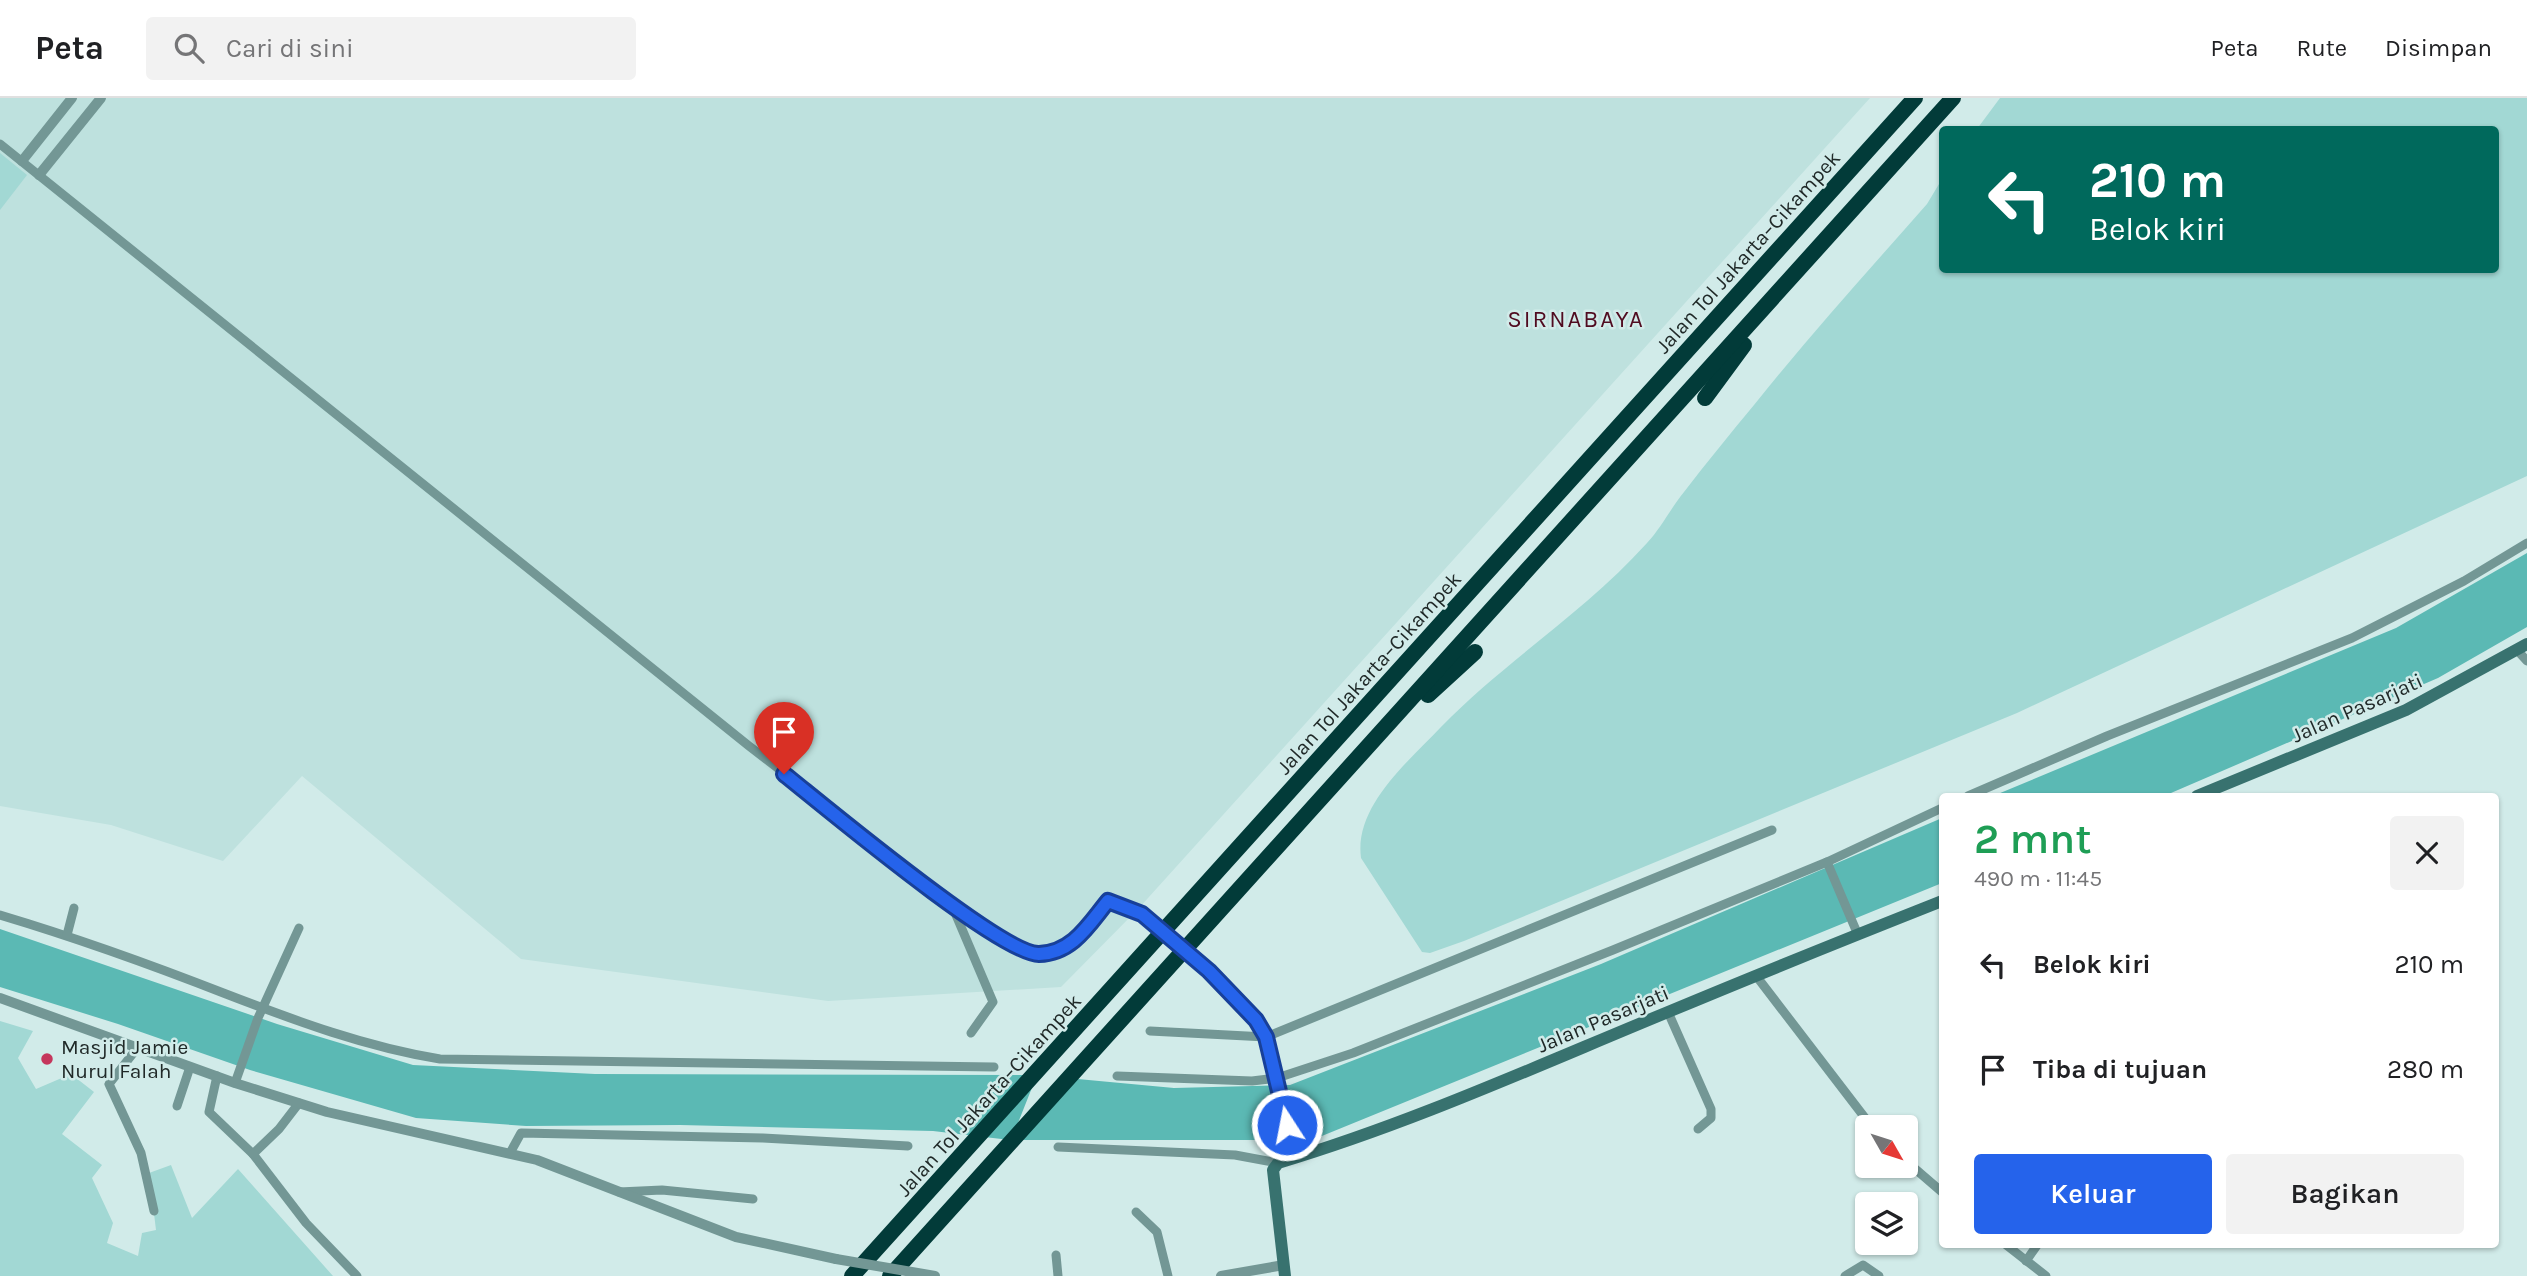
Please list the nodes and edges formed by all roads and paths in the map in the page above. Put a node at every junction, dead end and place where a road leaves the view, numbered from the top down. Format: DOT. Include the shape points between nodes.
graph roads {
  1 [pos="72,98"];
  2 [pos="101,98"];
  3 [pos="1915,98"];
  4 [pos="1953,98"];
  5 [pos="0,144"];
  6 [pos="22,162"];
  7 [pos="39,175"];
  8 [pos="1800,270"];
  9 [pos="1705,398"];
  10 [pos="2527,543"];
  11 [pos="2522,647"];
  12 [pos="1475,652"];
  13 [pos="2527,660"];
  14 [pos="1389,725"];
  15 [pos="1975,793"];
  16 [pos="2204,793"];
  17 [pos="1939,808"];
  18 [pos="1772,830"];
  19 [pos="1827,862"];
  20 [pos="1939,902"];
  21 [pos="951,903"];
  22 [pos="74,908"];
  23 [pos="0,915"];
  24 [pos="299,928"];
  25 [pos="1858,934"];
  26 [pos="67,935"];
  27 [pos="1757,977"];
  28 [pos="0,999"];
  29 [pos="1668,1012"];
  30 [pos="260,1014"];
  31 [pos="1150,1031"];
  32 [pos="971,1033"];
  33 [pos="1266,1037"];
  34 [pos="138,1048"];
  35 [pos="190,1067"];
  36 [pos="994,1067"];
  37 [pos="217,1076"];
  38 [pos="1116,1076"];
  39 [pos="1279,1082"];
  40 [pos="234,1083"];
  41 [pos="299,1103"];
  42 [pos="177,1106"];
  43 [pos="1863,1115"];
  44 [pos="1698,1129"];
  45 [pos="908,1146"];
  46 [pos="1058,1147"];
  47 [pos="510,1153"];
  48 [pos="253,1154"];
  49 [pos="1291,1159"];
  50 [pos="1277,1164"];
  51 [pos="1918,1171"];
  52 [pos="1939,1189"];
  53 [pos="618,1192"];
  54 [pos="753,1199"];
  55 [pos="154,1210"];
  56 [pos="1136,1212"];
  57 [pos="2010,1248"];
  58 [pos="2035,1248"];
  59 [pos="1056,1255"];
  60 [pos="2026,1261"];
  61 [pos="1285,1271"];
  62 [pos="357,1276"];
  63 [pos="852,1276"];
  64 [pos="890,1276"];
  65 [pos="934,1276"];
  66 [pos="1059,1276"];
  67 [pos="1168,1276"];
  68 [pos="1221,1276"];
  69 [pos="1845,1276"];
  70 [pos="1879,1276"];
  71 [pos="2046,1276"];
  1 -- 6 [label="street"];
  2 -- 7 [label="street"];
  3 -- 63 [label="highway, Jalan Tol Jakarta–Cikampek"];
  4 -- 8 [label="highway"];
  5 -- 6 [label="street"];
  6 -- 7 [label="street"];
  7 -- 21 [label="street"];
  8 -- 9 [label="highway"];
  8 -- 14 [label="highway"];
  10 -- 15 [label="street" via="2352,638"];
  11 -- 13 [label="street"];
  11 -- 16 [label="main road, Jalan Pasarjati" via="2406,710"];
  12 -- 14 [label="highway"];
  14 -- 64 [label="highway"];
  17 -- 19 [label="street"];
  18 -- 33 [label="street"];
  19 -- 25 [label="street"];
  19 -- 39 [label="street"];
  20 -- 25 [label="main road, Jalan Pasarjati"];
  21 -- 32 [label="street" via="992,994 991,1009"];
  21 -- 33 [label="street, bridge" via="1004,942 1039,954 1071,945 1108,901 1130,907 1209,971 1256,1020"];
  22 -- 26 [label="street"];
  23 -- 26 [label="street"];
  24 -- 30 [label="street"];
  25 -- 27 [label="main road, Jalan Pasarjati"];
  26 -- 30 [label="street"];
  27 -- 29 [label="main road, Jalan Pasarjati"];
  27 -- 43 [label="street"];
  28 -- 34 [label="street"];
  29 -- 44 [label="street" via="1711,1110 1710,1118"];
  29 -- 49 [label="main road, Jalan Pasarjati" via="1539,1068"];
  30 -- 36 [label="street" via="440,1059"];
  30 -- 40 [label="street"];
  31 -- 33 [label="street"];
  33 -- 39 [label="street"];
  34 -- 35 [label="street"];
  34 -- 55 [label="street" via="109,1084 141,1153"];
  35 -- 37 [label="street"];
  35 -- 42 [label="street"];
  37 -- 40 [label="street"];
  37 -- 48 [label="street" via="209,1112"];
  38 -- 39 [label="street"];
  39 -- 49 [label="street"];
  40 -- 41 [label="street"];
  41 -- 47 [label="street" via="380,1126"];
  41 -- 48 [label="street"];
  45 -- 47 [label="street" via="521,1133"];
  46 -- 50 [label="street" via="1235,1154"];
  47 -- 53 [label="street"];
  48 -- 62 [label="street" via="306,1223"];
  49 -- 50 [label="main road, Jalan Pasarjati"];
  50 -- 61 [label="main road" via="1273,1170"];
  51 -- 52 [label="street"];
  53 -- 54 [label="street" via="662,1190"];
  53 -- 65 [label="street, bridge" via="736,1237"];
  56 -- 67 [label="street" via="1157,1232"];
  57 -- 60 [label="street"];
  58 -- 60 [label="street"];
  59 -- 66 [label="street"];
  60 -- 71 [label="street"];
  61 -- 68 [label="street"];
  69 -- 70 [label="street" via="1863,1265"];
}
